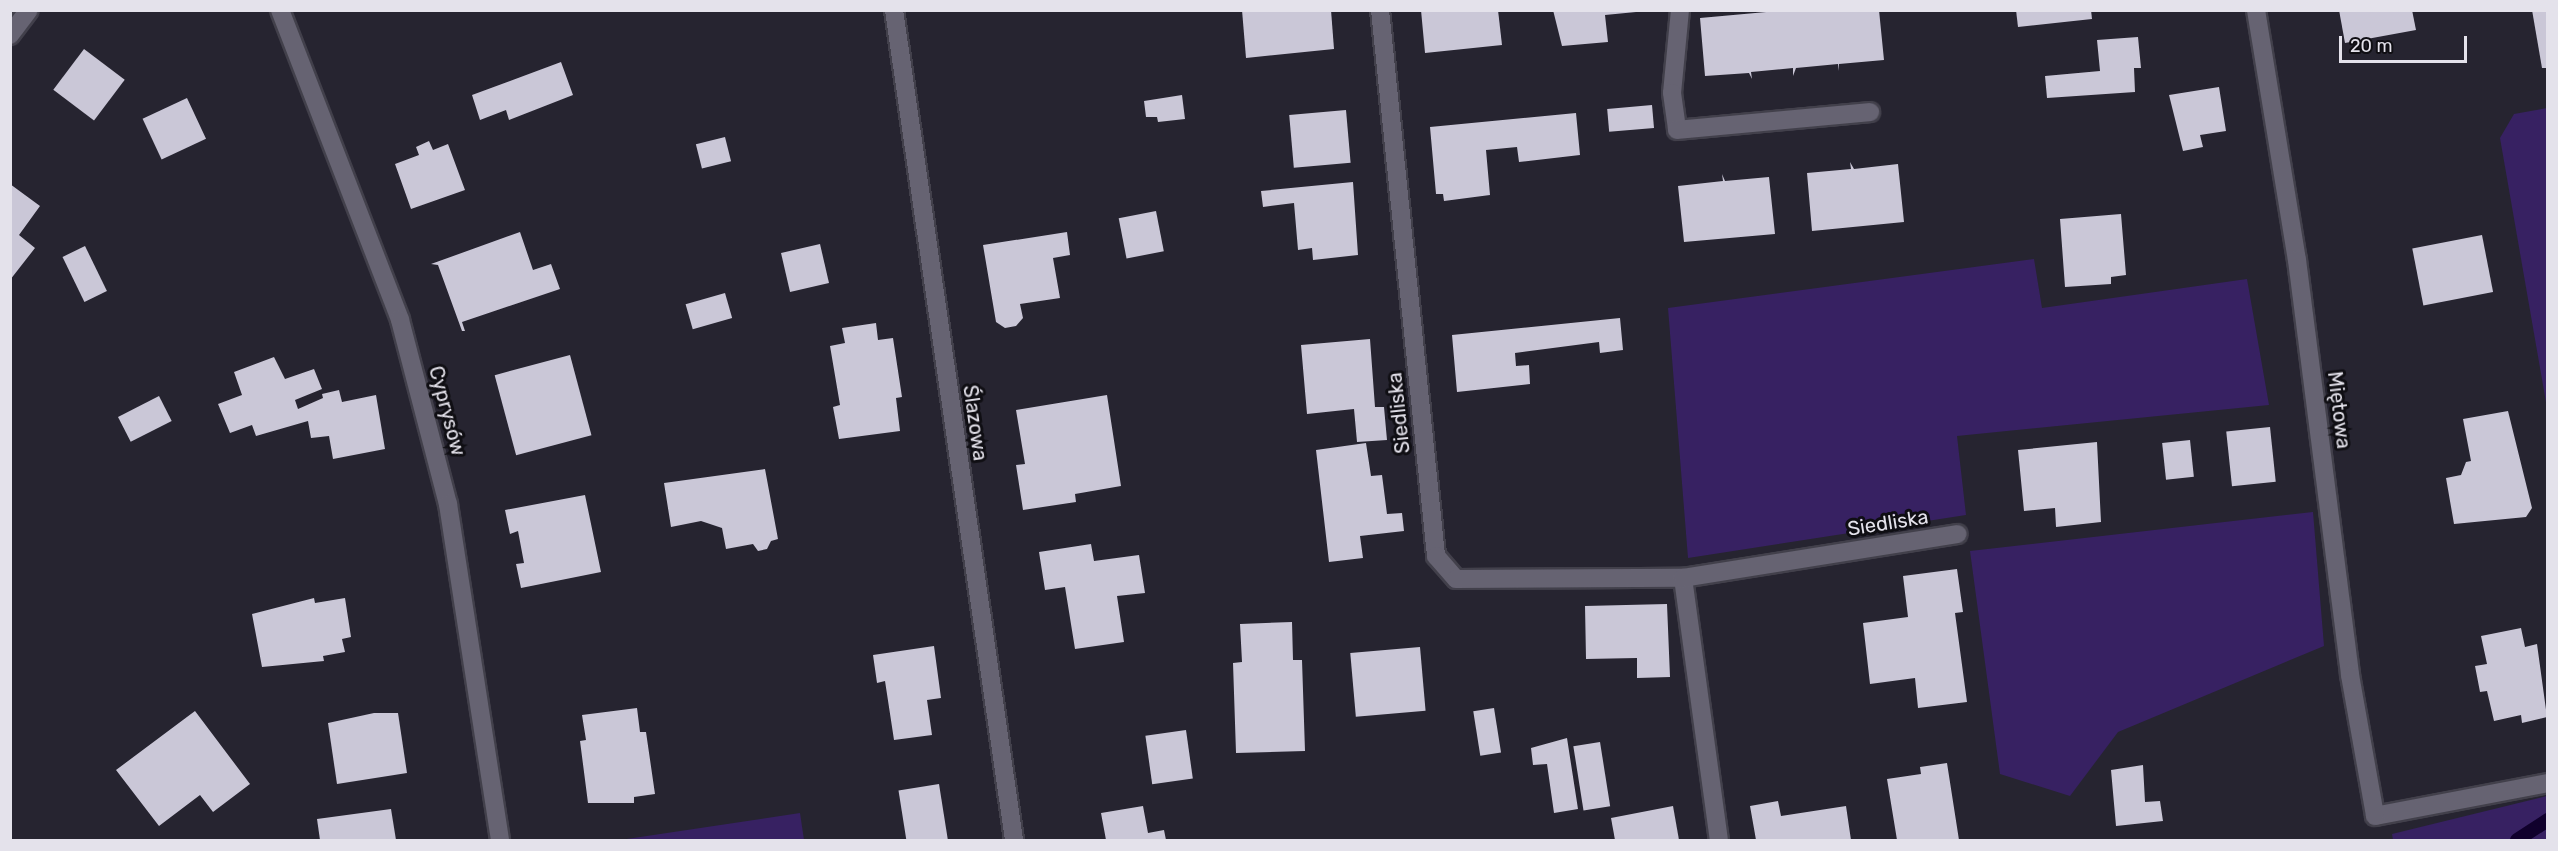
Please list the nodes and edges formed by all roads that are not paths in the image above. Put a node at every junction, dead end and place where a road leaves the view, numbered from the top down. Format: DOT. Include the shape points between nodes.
graph roads {
  1 [pos="29,10"];
  2 [pos="280,10"];
  3 [pos="894,10"];
  4 [pos="1380,10"];
  5 [pos="1680,10"];
  6 [pos="2256,10"];
  7 [pos="10,35"];
  8 [pos="1870,112"];
  9 [pos="1958,534"];
  10 [pos="1683,578"];
  11 [pos="2547,783"];
  12 [pos="500,840"];
  13 [pos="1014,840"];
  14 [pos="1719,840"];
  1 -- 7 [label="street"];
  2 -- 12 [label="street, Cyprysów" via="400,320 448,504"];
  3 -- 13 [label="street, Ślazowa"];
  4 -- 10 [label="street, Siedliska" via="1436,556 1456,579"];
  5 -- 8 [label="street" via="1672,93 1677,130"];
  6 -- 11 [label="street, Miętowa" via="2297,260 2350,675 2375,816"];
  9 -- 10 [label="street, Siedliska"];
  10 -- 14 [label="street"];
}
